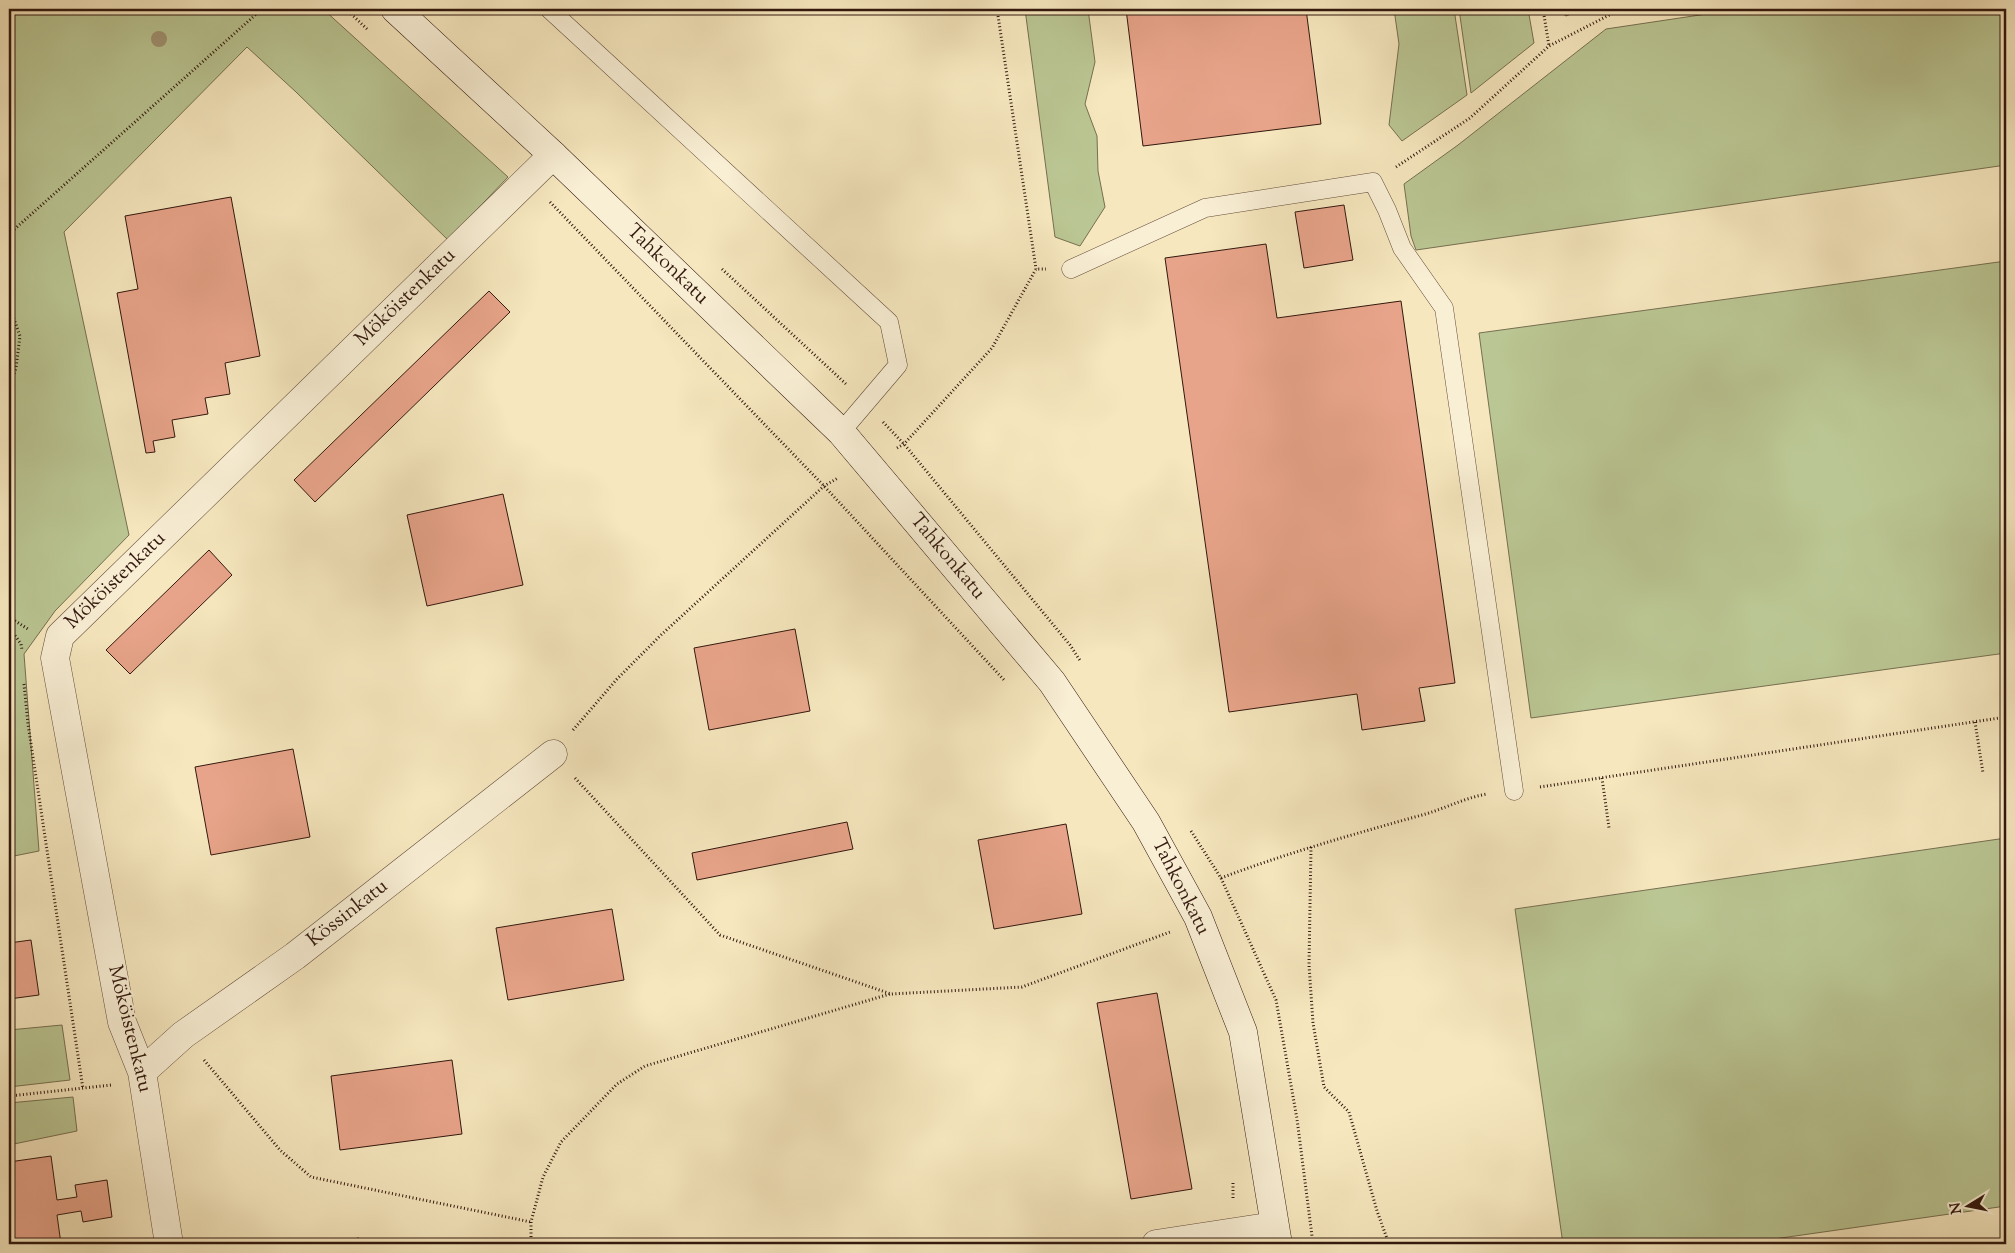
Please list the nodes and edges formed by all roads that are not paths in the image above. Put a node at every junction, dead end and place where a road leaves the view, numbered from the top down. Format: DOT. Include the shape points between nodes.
graph roads {
  1 [pos="395,9"];
  2 [pos="548,9"];
  3 [pos="553,155"];
  4 [pos="1071,269"];
  5 [pos="841,432"];
  6 [pos="553,754"];
  7 [pos="1514,791"];
  8 [pos="142,1072"];
  9 [pos="1276,1235"];
  10 [pos="169,1244"];
  11 [pos="1156,1244"];
  1 -- 3 [label="street, Tahkonkatu"];
  2 -- 5 [label="lane" via="890,322 898,365"];
  3 -- 5 [label="street, Tahkonkatu"];
  3 -- 8 [label="street, Mököistenkatu" via="60,636 55,658 122,1022"];
  4 -- 7 [label="lane" via="1205,208 1373,182 1402,248 1444,308"];
  5 -- 9 [label="street, Tahkonkatu" via="1052,682 1146,822 1198,917 1243,1032"];
  6 -- 8 [label="street, Kössinkatu" via="295,956 183,1035"];
  8 -- 10 [label="street, Mököistenkatu"];
  9 -- 11 [label="street" via="1233,1232"];
}
